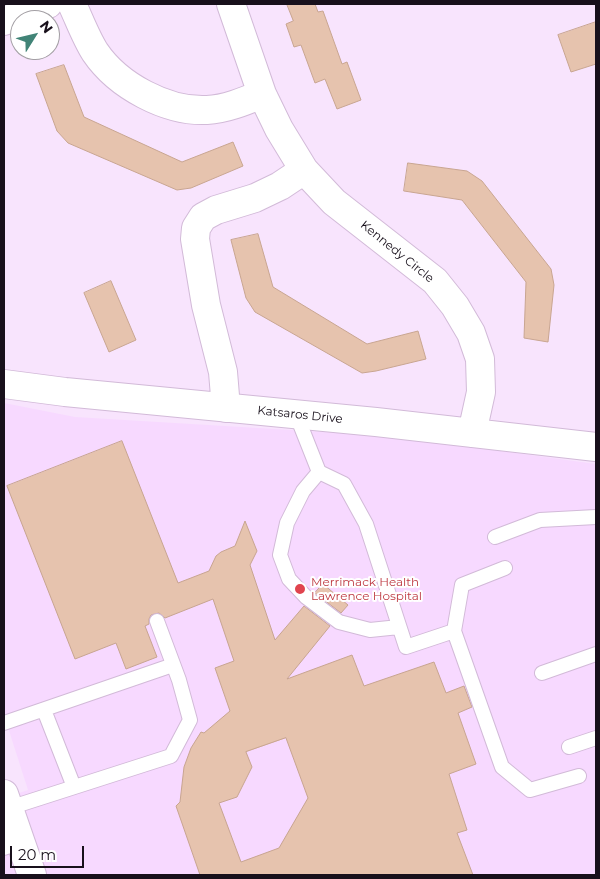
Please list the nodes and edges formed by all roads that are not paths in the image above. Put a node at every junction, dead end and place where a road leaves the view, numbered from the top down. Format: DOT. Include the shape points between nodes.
graph roads {
  1 [pos="48,4"];
  2 [pos="72,4"];
  3 [pos="231,4"];
  4 [pos="4,21"];
  5 [pos="262,94"];
  6 [pos="304,170"];
  7 [pos="4,384"];
  8 [pos="226,408"];
  9 [pos="296,414"];
  10 [pos="472,433"];
  11 [pos="596,447"];
  12 [pos="318,472"];
  13 [pos="596,518"];
  14 [pos="495,537"];
  15 [pos="505,568"];
  16 [pos="157,621"];
  17 [pos="399,626"];
  18 [pos="454,632"];
  19 [pos="596,654"];
  20 [pos="173,666"];
  21 [pos="542,673"];
  22 [pos="44,710"];
  23 [pos="4,724"];
  24 [pos="596,738"];
  25 [pos="569,747"];
  26 [pos="579,776"];
  27 [pos="74,788"];
  28 [pos="6,801"];
  29 [pos="12,845"];
  30 [pos="32,875"];
  1 -- 4 [label="street"];
  2 -- 5 [label="street" via="95,52 116,75 150,99 180,108 208,110"];
  3 -- 5 [label="street, Kennedy Circle"];
  5 -- 6 [label="street, Kennedy Circle"];
  6 -- 8 [label="street" via="255,198 216,210 203,217 196,228 206,304 223,372"];
  6 -- 10 [label="street, Kennedy Circle" via="334,202 434,282 455,306 472,333 480,359 481,392"];
  7 -- 8 [label="street, Katsaros Drive"];
  8 -- 9 [label="street, Katsaros Drive"];
  9 -- 10 [label="street, Katsaros Drive"];
  9 -- 12 [label="lane"];
  10 -- 11 [label="street, Katsaros Drive"];
  12 -- 17 [label="lane" via="344,484 366,524"];
  12 -- 17 [label="lane" via="303,491 287,523 280,555 289,579 339,622 370,630"];
  13 -- 14 [label="lane" via="540,520"];
  15 -- 18 [label="lane" via="462,585"];
  16 -- 20 [label="lane"];
  17 -- 18 [label="lane" via="406,647"];
  18 -- 26 [label="lane" via="502,767 530,790"];
  19 -- 21 [label="lane"];
  20 -- 22 [label="lane"];
  20 -- 27 [label="lane" via="190,720 171,756"];
  22 -- 23 [label="lane"];
  22 -- 27 [label="lane"];
  24 -- 25 [label="lane"];
  27 -- 28 [label="lane"];
  28 -- 29 [label="street"];
  29 -- 30 [label="street"];
}
